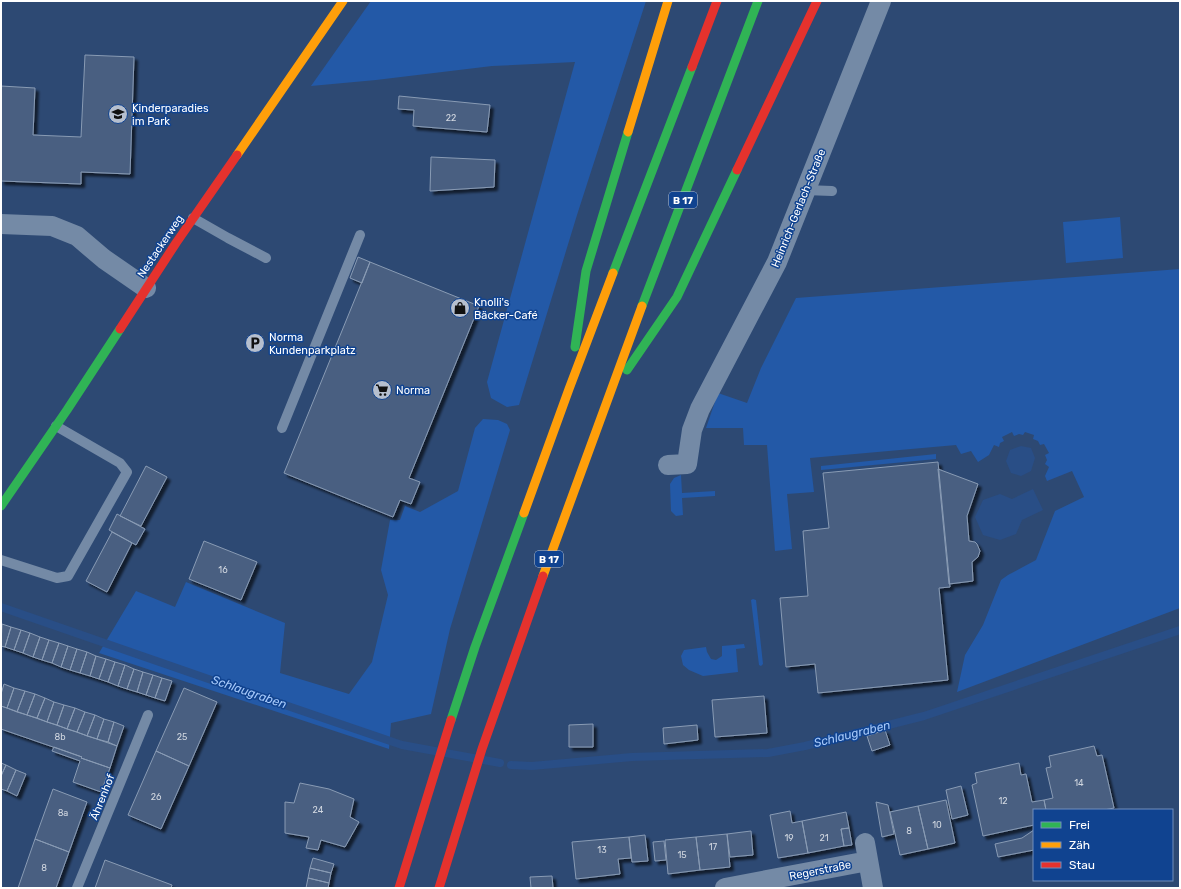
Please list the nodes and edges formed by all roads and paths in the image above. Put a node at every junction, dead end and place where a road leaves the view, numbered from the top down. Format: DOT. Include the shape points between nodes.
graph roads {
  1 [pos="343,1"];
  2 [pos="668,1"];
  3 [pos="717,1"];
  4 [pos="758,1"];
  5 [pos="818,1"];
  6 [pos="881,1"];
  7 [pos="806,190"];
  8 [pos="832,191"];
  9 [pos="193,218"];
  10 [pos="1,224"];
  11 [pos="360,235"];
  12 [pos="266,258"];
  13 [pos="146,288"];
  14 [pos="569,389"];
  15 [pos="607,399"];
  16 [pos="56,426"];
  17 [pos="282,428"];
  18 [pos="668,465"];
  19 [pos="1,506"];
  20 [pos="1,560"];
  21 [pos="148,715"];
  22 [pos="77,888"];
  23 [pos="399,888"];
  24 [pos="439,888"];
  25 [pos="725,888"];
  26 [pos="873,888"];
  1 -- 9 [label="main road, Nestackerweg"];
  2 -- 14 [label="main road" via="586,271"];
  3 -- 14 [label="main road"];
  4 -- 15 [label="main road, B 17"];
  5 -- 15 [label="main road" via="678,298"];
  6 -- 7 [label="street, Heinrich-Gerlach-Straße"];
  7 -- 8 [label="lane"];
  7 -- 18 [label="street, Heinrich-Gerlach-Straße" via="777,262 700,409 692,430 687,464"];
  9 -- 12 [label="lane"];
  9 -- 13 [label="main road, Nestackerweg"];
  10 -- 13 [label="street" via="52,226 78,236 104,259"];
  11 -- 17 [label="lane"];
  13 -- 16 [label="main road, Nestackerweg"];
  14 -- 23 [label="main road" via="475,647"];
  15 -- 24 [label="main road, B 17" via="512,660"];
  16 -- 19 [label="main road, Nestackerweg"];
  16 -- 20 [label="lane" via="120,463 126,472 68,576 57,578"];
  21 -- 22 [label="lane, Ährenhof"];
  25 -- 26 [label="street, Regerstraße" via="866,852"];
}
